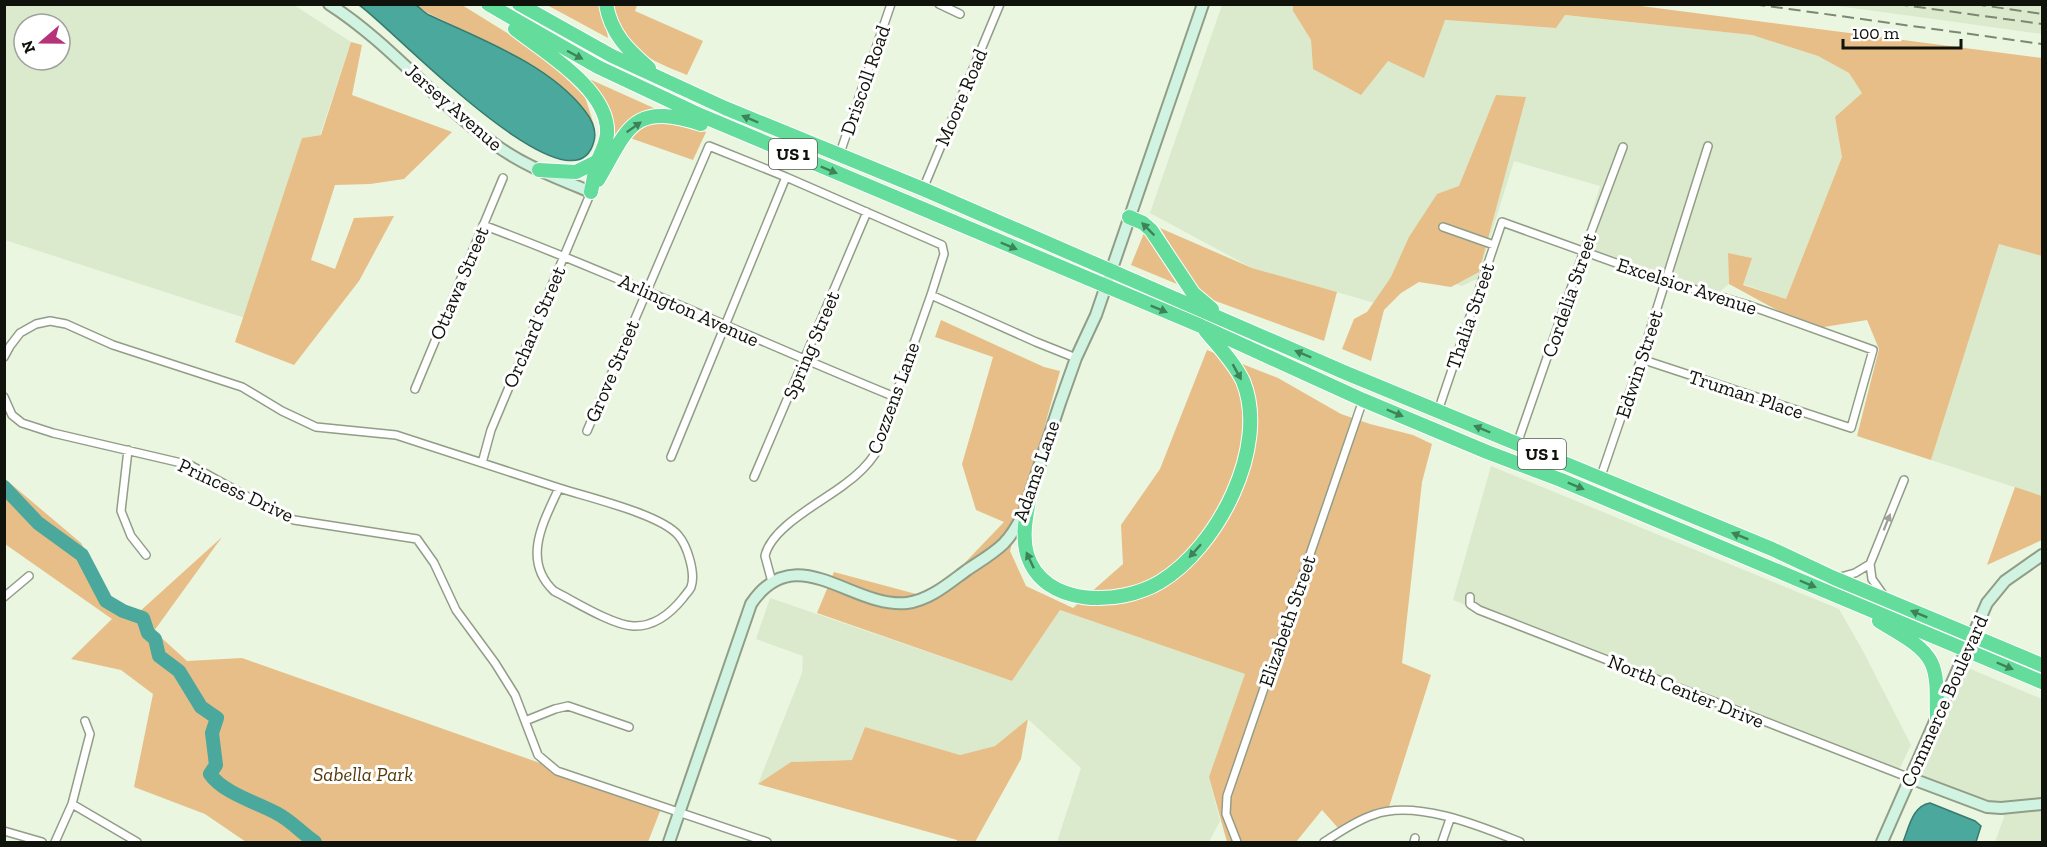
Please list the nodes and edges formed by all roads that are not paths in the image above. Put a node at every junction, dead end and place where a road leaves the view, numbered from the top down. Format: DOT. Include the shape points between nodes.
graph roads {
  1 [pos="328,4"];
  2 [pos="487,4"];
  3 [pos="519,4"];
  4 [pos="606,4"];
  5 [pos="891,4"];
  6 [pos="939,4"];
  7 [pos="1000,4"];
  8 [pos="1203,4"];
  9 [pos="960,14"];
  10 [pos="664,81"];
  11 [pos="710,146"];
  12 [pos="1708,146"];
  13 [pos="1623,147"];
  14 [pos="778,148"];
  15 [pos="839,156"];
  16 [pos="598,160"];
  17 [pos="539,170"];
  18 [pos="786,177"];
  19 [pos="503,178"];
  20 [pos="923,189"];
  21 [pos="591,192"];
  22 [pos="867,212"];
  23 [pos="1129,217"];
  24 [pos="1502,222"];
  25 [pos="483,225"];
  26 [pos="1443,227"];
  27 [pos="1494,244"];
  28 [pos="1584,251"];
  29 [pos="564,256"];
  30 [pos="1110,272"];
  31 [pos="1666,281"];
  32 [pos="1105,287"];
  33 [pos="646,291"];
  34 [pos="931,295"];
  35 [pos="1231,323"];
  36 [pos="725,326"];
  37 [pos="1202,326"];
  38 [pos="4,357"];
  39 [pos="1076,358"];
  40 [pos="1641,359"];
  41 [pos="804,360"];
  42 [pos="415,389"];
  43 [pos="4,397"];
  44 [pos="895,397"];
  45 [pos="1363,400"];
  46 [pos="1438,411"];
  47 [pos="1851,428"];
  48 [pos="587,431"];
  49 [pos="1517,444"];
  50 [pos="128,450"];
  51 [pos="671,457"];
  52 [pos="482,463"];
  53 [pos="754,477"];
  54 [pos="1600,479"];
  55 [pos="1904,480"];
  56 [pos="559,488"];
  57 [pos="1029,500"];
  58 [pos="146,555"];
  59 [pos="2043,555"];
  60 [pos="1870,564"];
  61 [pos="2043,566"];
  62 [pos="2020,571"];
  63 [pos="29,576"];
  64 [pos="1834,578"];
  65 [pos="772,582"];
  66 [pos="4,597"];
  67 [pos="1470,597"];
  68 [pos="1888,602"];
  69 [pos="1853,603"];
  70 [pos="1973,636"];
  71 [pos="1967,651"];
  72 [pos="2043,665"];
  73 [pos="2043,682"];
  74 [pos="1937,719"];
  75 [pos="85,721"];
  76 [pos="525,722"];
  77 [pos="629,727"];
  78 [pos="1910,778"];
  79 [pos="72,804"];
  80 [pos="2043,804"];
  81 [pos="680,812"];
  82 [pos="1450,819"];
  83 [pos="4,831"];
  84 [pos="42,843"];
  85 [pos="55,843"];
  86 [pos="136,843"];
  87 [pos="669,843"];
  88 [pos="767,843"];
  89 [pos="1238,843"];
  90 [pos="1324,843"];
  91 [pos="1442,843"];
  92 [pos="1520,843"];
  93 [pos="1882,843"];
  1 -- 17 [label="street, Jersey Avenue" via="379,42 493,143"];
  2 -- 14 [label="highway, US 1, one-way" via="598,67"];
  2 -- 16 [label="highway" via="577,77 594,99 607,129"];
  3 -- 10 [label="highway, US 1"];
  4 -- 10 [label="highway" via="620,41"];
  5 -- 15 [label="street, Driscoll Road"];
  6 -- 9 [label="street"];
  7 -- 20 [label="street, Moore Road"];
  8 -- 23 [label="street, Adams Lane"];
  15 -- 10 [label="highway, US 1, one-way"];
  11 -- 18 [label="street, Cozzens Lane"];
  11 -- 33 [label="street, Grove Street"];
  12 -- 31 [label="street, Edwin Street"];
  13 -- 28 [label="street, Cordelia Street"];
  21 -- 14 [label="highway, one-way" via="623,135 650,118 677,117"];
  14 -- 32 [label="highway, US 1, one-way"];
  15 -- 20 [label="highway, US 1"];
  16 -- 17 [label="highway" via="576,172"];
  16 -- 21 [label="highway"];
  17 -- 21 [label="street, Jersey Avenue"];
  18 -- 22 [label="street, Cozzens Lane"];
  18 -- 36 [label="street"];
  19 -- 25 [label="street, Ottawa Street"];
  20 -- 30 [label="highway, US 1"];
  21 -- 29 [label="street, Orchard Street"];
  22 -- 34 [label="street, Cozzens Lane" via="942,245 944,254"];
  22 -- 41 [label="street, Spring Street"];
  23 -- 30 [label="street, Adams Lane"];
  35 -- 23 [label="highway, one-way" via="1196,297 1151,230"];
  24 -- 27 [label="street, Thalia Street"];
  24 -- 28 [label="street, Excelsior Avenue"];
  25 -- 29 [label="street, Arlington Avenue"];
  25 -- 42 [label="street, Ottawa Street"];
  26 -- 27 [label="street"];
  27 -- 46 [label="street, Thalia Street"];
  28 -- 31 [label="street, Excelsior Avenue"];
  28 -- 49 [label="street, Cordelia Street"];
  29 -- 33 [label="street, Arlington Avenue"];
  29 -- 52 [label="street, Orchard Street" via="491,430"];
  30 -- 32 [label="street, Adams Lane"];
  30 -- 35 [label="highway, US 1"];
  31 -- 40 [label="street, Edwin Street"];
  31 -- 47 [label="street, Excelsior Avenue" via="1748,305 1873,350"];
  32 -- 37 [label="highway, US 1, one-way"];
  32 -- 39 [label="street, Adams Lane"];
  33 -- 36 [label="street, Arlington Avenue"];
  33 -- 48 [label="street, Grove Street"];
  34 -- 39 [label="street"];
  34 -- 44 [label="street, Cozzens Lane"];
  46 -- 35 [label="highway, US 1, one-way"];
  36 -- 41 [label="street, Arlington Avenue"];
  36 -- 51 [label="street"];
  37 -- 45 [label="highway, US 1"];
  37 -- 57 [label="highway, one-way" via="1242,381 1249,430 1233,494 1207,538 1186,561 1162,581 1132,595 1096,598 1062,591 1042,578 1029,560 1024,537"];
  38 -- 52 [label="street" via="20,333 36,324 66,324 113,345 242,387 316,427 396,435"];
  39 -- 57 [label="street, Adams Lane"];
  40 -- 47 [label="street, Truman Place"];
  40 -- 54 [label="street, Edwin Street"];
  41 -- 44 [label="street, Arlington Avenue"];
  41 -- 53 [label="street, Spring Street"];
  43 -- 50 [label="street, Princess Drive" via="12,415 22,423"];
  44 -- 65 [label="street, Cozzens Lane" via="868,464 771,541 765,556"];
  45 -- 69 [label="highway, US 1, one-way"];
  45 -- 89 [label="street, Elizabeth Street" via="1227,796 1226,814"];
  49 -- 46 [label="highway, US 1, one-way"];
  49 -- 54 [label="highway, US 1"];
  50 -- 58 [label="street" via="121,511 131,537"];
  50 -- 76 [label="street, Princess Drive" via="190,465 294,520 417,540 434,563 456,610 515,695"];
  52 -- 56 [label="street"];
  64 -- 54 [label="highway, US 1, one-way"];
  60 -- 55 [label="street, one-way"];
  56 -- 56 [label="street" via="640,513 678,535 687,550 691,587 673,611 661,619 634,626 617,622 554,591 546,583 538,566 538,535"];
  57 -- 65 [label="street, Adams Lane" via="1004,545 917,600 881,600 811,576 788,576"];
  59 -- 62 [label="street, Commerce Boulevard"];
  60 -- 64 [label="street"];
  60 -- 68 [label="street" via="1872,579"];
  61 -- 62 [label="street, Commerce Boulevard"];
  62 -- 70 [label="street, Commerce Boulevard" via="1996,590"];
  63 -- 66 [label="street"];
  64 -- 68 [label="highway, US 1"];
  65 -- 81 [label="street" via="751,604"];
  67 -- 78 [label="street, North Center Drive" via="1470,603 1479,610"];
  70 -- 68 [label="highway, US 1, one-way"];
  69 -- 71 [label="highway, US 1"];
  69 -- 74 [label="highway" via="1929,659 1934,671"];
  70 -- 71 [label="street, Commerce Boulevard"];
  70 -- 72 [label="highway, US 1"];
  71 -- 73 [label="highway, US 1, one-way"];
  71 -- 74 [label="street, Commerce Boulevard"];
  74 -- 78 [label="street, Commerce Boulevard"];
  75 -- 79 [label="street" via="90,734"];
  76 -- 77 [label="street" via="568,706"];
  76 -- 81 [label="street, Princess Drive" via="538,755 556,771"];
  78 -- 80 [label="street" via="1987,807"];
  78 -- 93 [label="street, Commerce Boulevard"];
  79 -- 85 [label="street"];
  79 -- 86 [label="street"];
  81 -- 87 [label="street"];
  81 -- 88 [label="street, Princess Drive"];
  82 -- 90 [label="street" via="1424,811 1397,809 1373,814"];
  82 -- 91 [label="street"];
  82 -- 92 [label="street"];
  83 -- 84 [label="street"];
}
